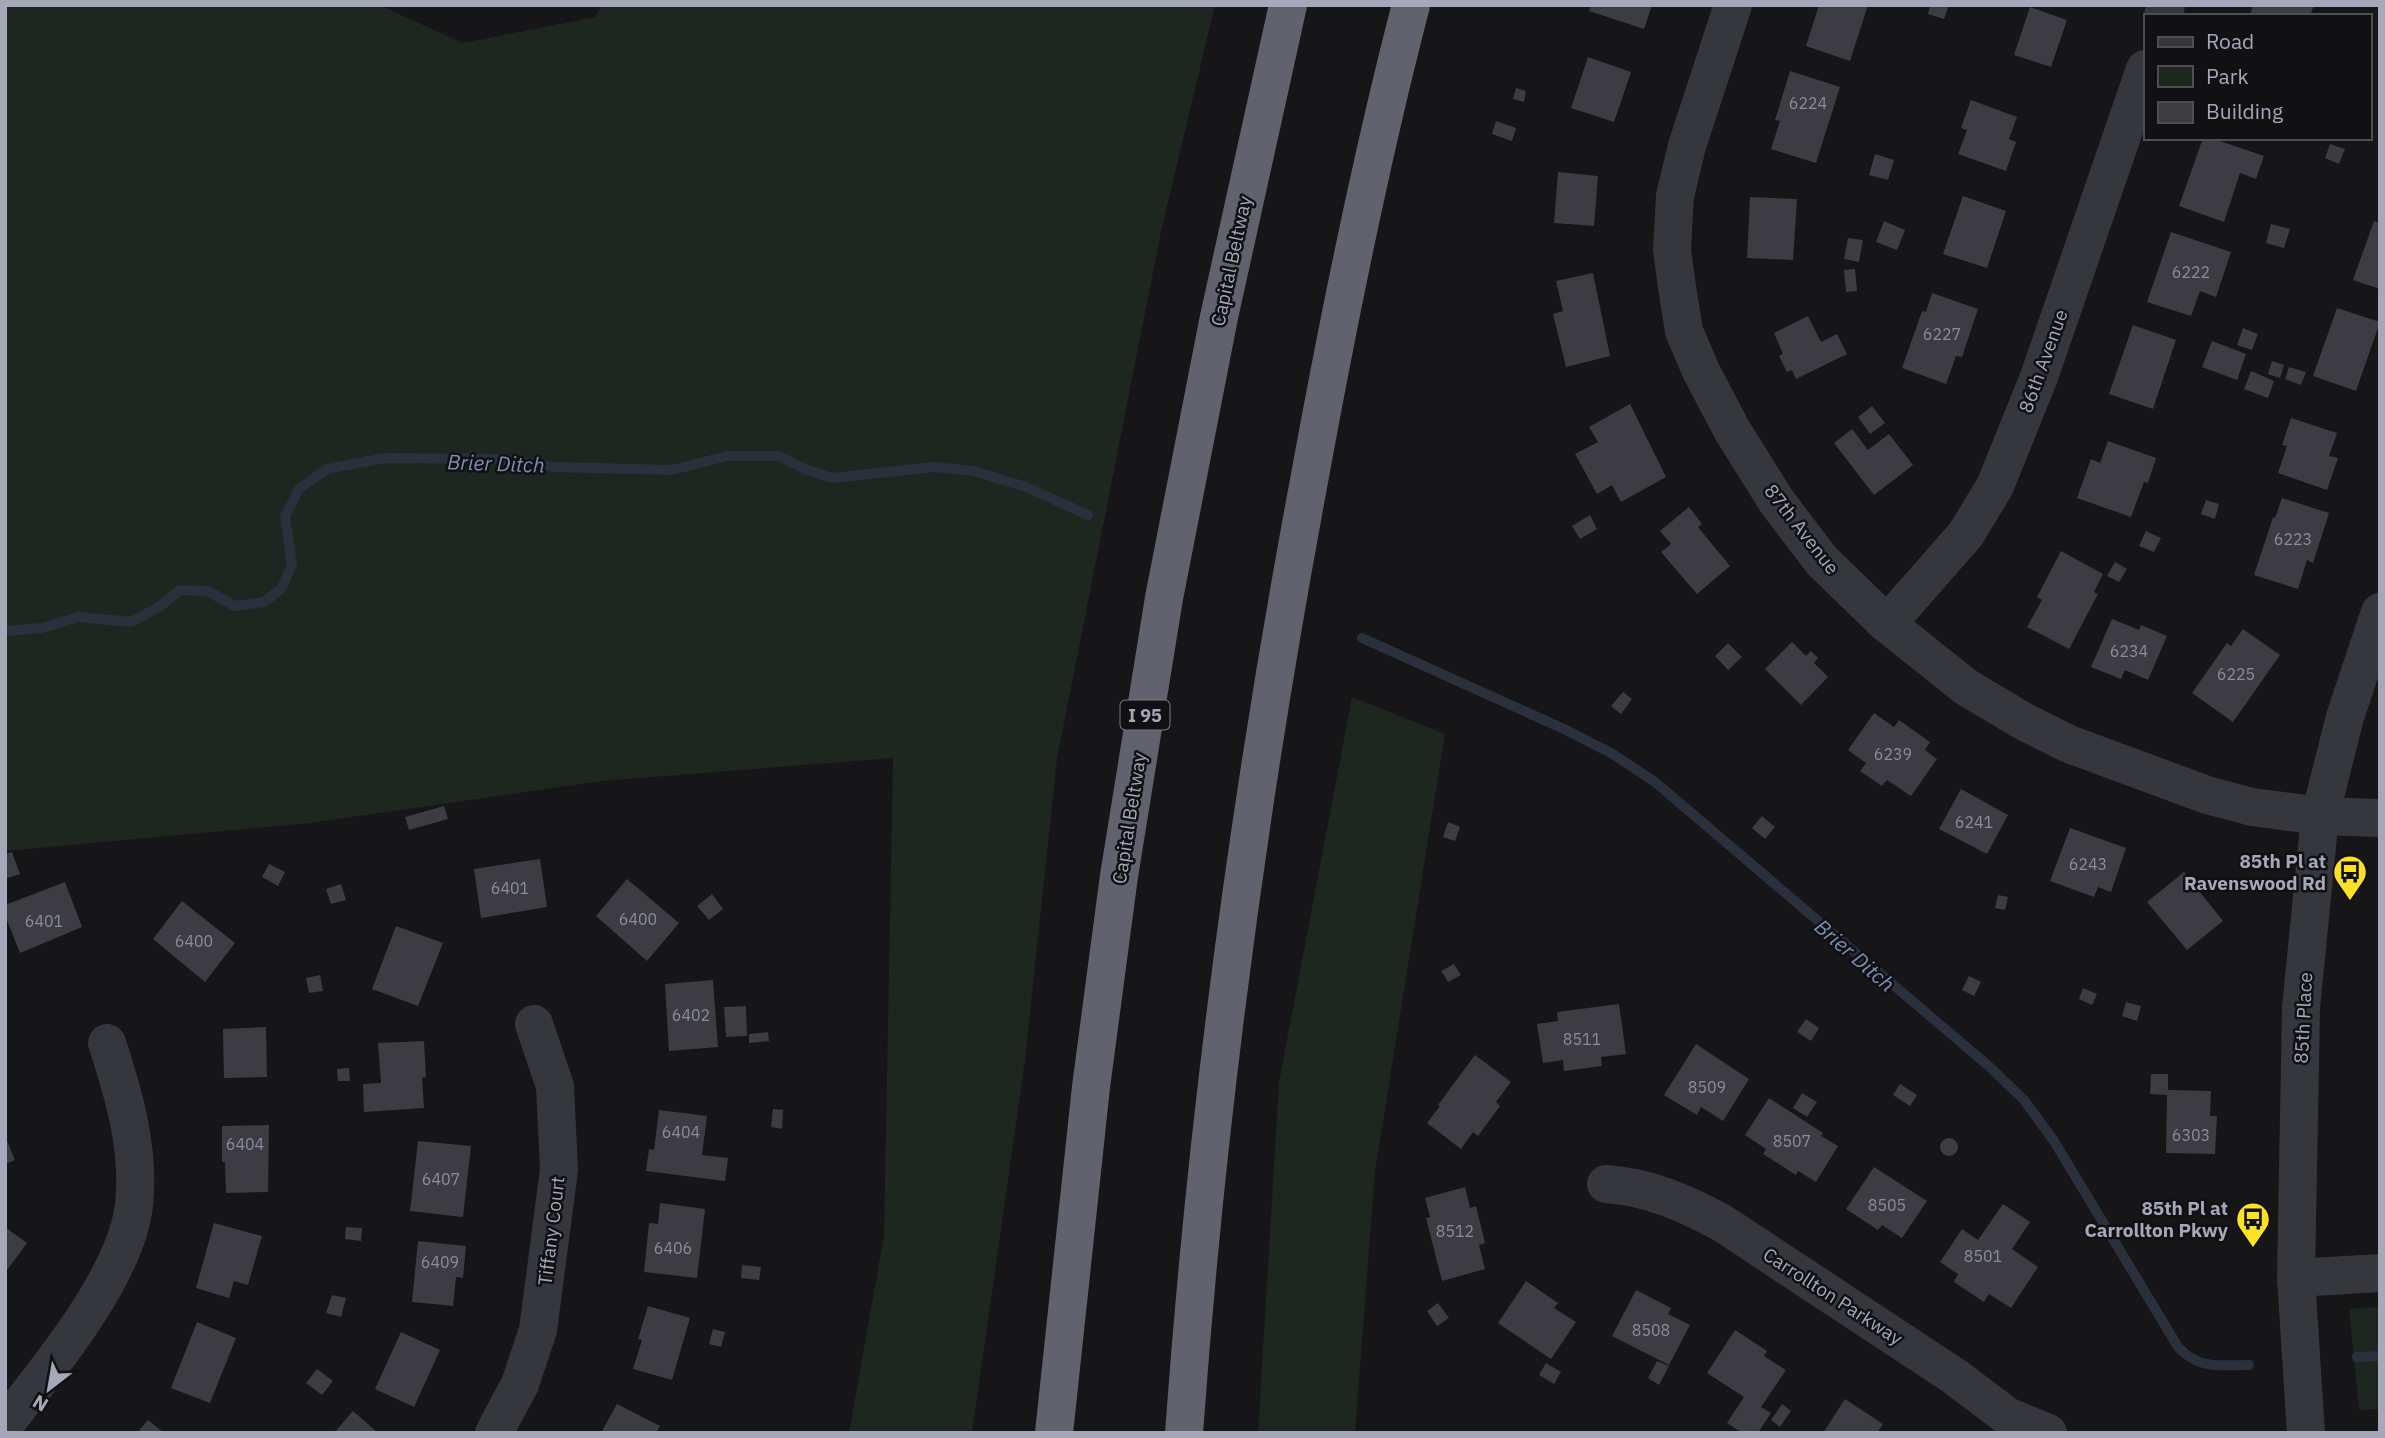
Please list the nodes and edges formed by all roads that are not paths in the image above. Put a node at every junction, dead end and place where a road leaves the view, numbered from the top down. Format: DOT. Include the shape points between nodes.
graph roads {
  1 [pos="1288,5"];
  2 [pos="1412,5"];
  3 [pos="1733,5"];
  4 [pos="2144,72"];
  5 [pos="2380,612"];
  6 [pos="1887,624"];
  7 [pos="2320,816"];
  8 [pos="2380,818"];
  9 [pos="534,1024"];
  10 [pos="107,1042"];
  11 [pos="1606,1184"];
  12 [pos="2380,1273"];
  13 [pos="2296,1278"];
  14 [pos="5,1424"];
  15 [pos="2002,1424"];
  16 [pos="494,1433"];
  17 [pos="1054,1433"];
  18 [pos="1184,1433"];
  19 [pos="2048,1433"];
  20 [pos="2306,1433"];
  1 -- 17 [label="highway, Capital Beltway / I 95" via="1219,317 1164,598 1091,1087"];
  2 -- 18 [label="highway" via="1336,336 1283,621 1241,886 1216,1086"];
  3 -- 6 [label="street, 87th Avenue" via="1675,196 1672,250 1684,331 1732,430 1777,502 1822,561"];
  4 -- 6 [label="street, 86th Avenue" via="2039,377 1995,486 1966,534"];
  5 -- 7 [label="street, 85th Place" via="2345,717"];
  6 -- 7 [label="street, 87th Avenue" via="1966,687 2070,744 2207,795 2252,807"];
  7 -- 8 [label="street, 87th Avenue"];
  7 -- 13 [label="street, 85th Place" via="2301,1008"];
  9 -- 16 [label="street, Tiffany Court" via="555,1086 559,1170 538,1330 520,1384"];
  10 -- 14 [label="street" via="131,1128 134,1206 124,1244 84,1319"];
  11 -- 15 [label="street, Carrollton Parkway" via="1684,1202 1722,1223 1933,1362"];
  12 -- 13 [label="street"];
  13 -- 20 [label="street, 85th Place"];
  15 -- 19 [label="street, Carrollton Parkway"];
}
